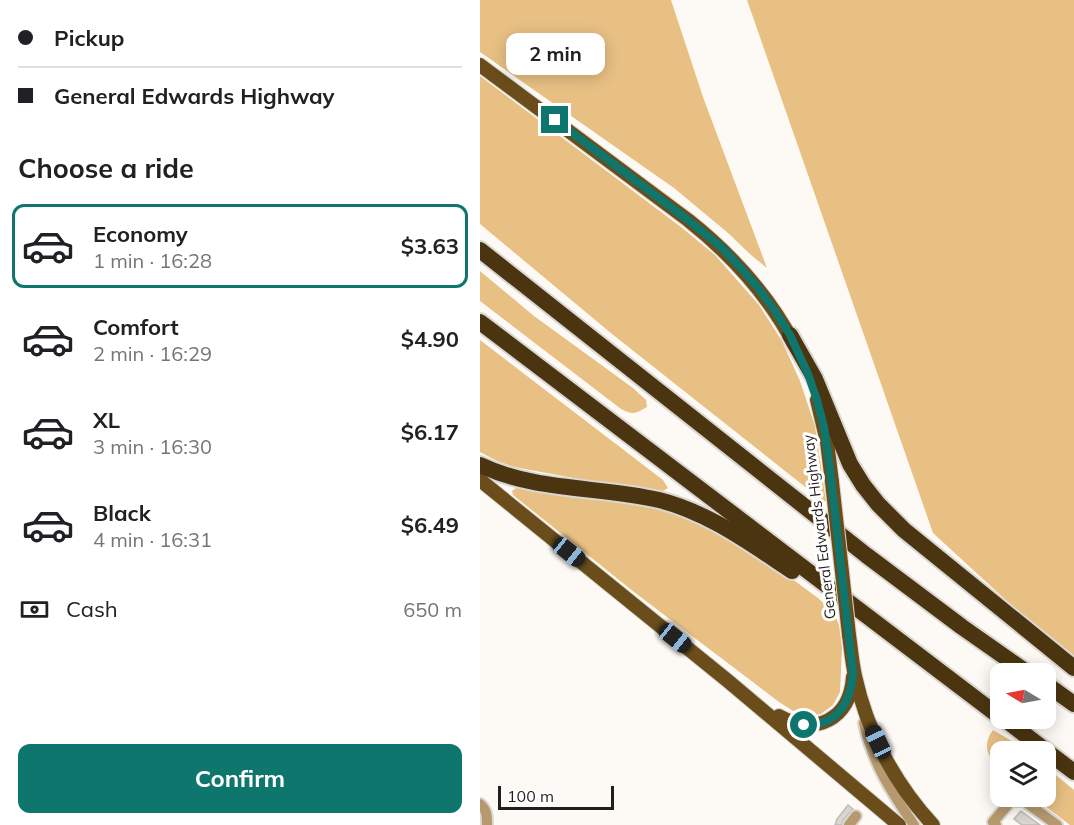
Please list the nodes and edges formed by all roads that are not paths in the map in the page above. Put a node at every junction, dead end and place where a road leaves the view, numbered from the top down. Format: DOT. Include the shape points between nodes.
graph roads {
  1 [pos="480,65"];
  2 [pos="480,250"];
  3 [pos="480,322"];
  4 [pos="790,335"];
  5 [pos="480,465"];
  6 [pos="480,480"];
  7 [pos="855,607"];
  8 [pos="1013,663"];
  9 [pos="853,667"];
  10 [pos="1074,668"];
  11 [pos="728,681"];
  12 [pos="1056,691"];
  13 [pos="862,702"];
  14 [pos="1074,704"];
  15 [pos="990,709"];
  16 [pos="1017,729"];
  17 [pos="1074,772"];
  18 [pos="480,804"];
  19 [pos="487,825"];
  20 [pos="900,825"];
  21 [pos="914,825"];
  22 [pos="933,825"];
  23 [pos="996,825"];
  24 [pos="1057,825"];
  1 -- 4 [label="main road, General Edwards Highway" via="709,237 750,277"];
  2 -- 8 [label="highway" via="890,573"];
  3 -- 7 [label="highway"];
  4 -- 9 [label="main road, General Edwards Highway, bridge" via="817,400 827,442"];
  4 -- 10 [label="highway" via="815,379 850,464 878,504 904,530"];
  5 -- 7 [label="highway" via="532,483 640,496 681,507"];
  6 -- 11 [label="main road"];
  7 -- 15 [label="highway"];
  9 -- 11 [label="main road" via="852,688 844,706 829,720 812,725 782,718"];
  9 -- 13 [label="main road, General Edwards Highway"];
  11 -- 20 [label="main road"];
  12 -- 14 [label="highway"];
  13 -- 21 [label="lane" via="866,732 879,769"];
  13 -- 22 [label="main road, General Edwards Highway" via="890,765"];
  16 -- 17 [label="highway"];
  18 -- 19 [label="lane" via="487,815"];
  23 -- 24 [label="lane" via="993,822 1011,801 1024,801"];
}
